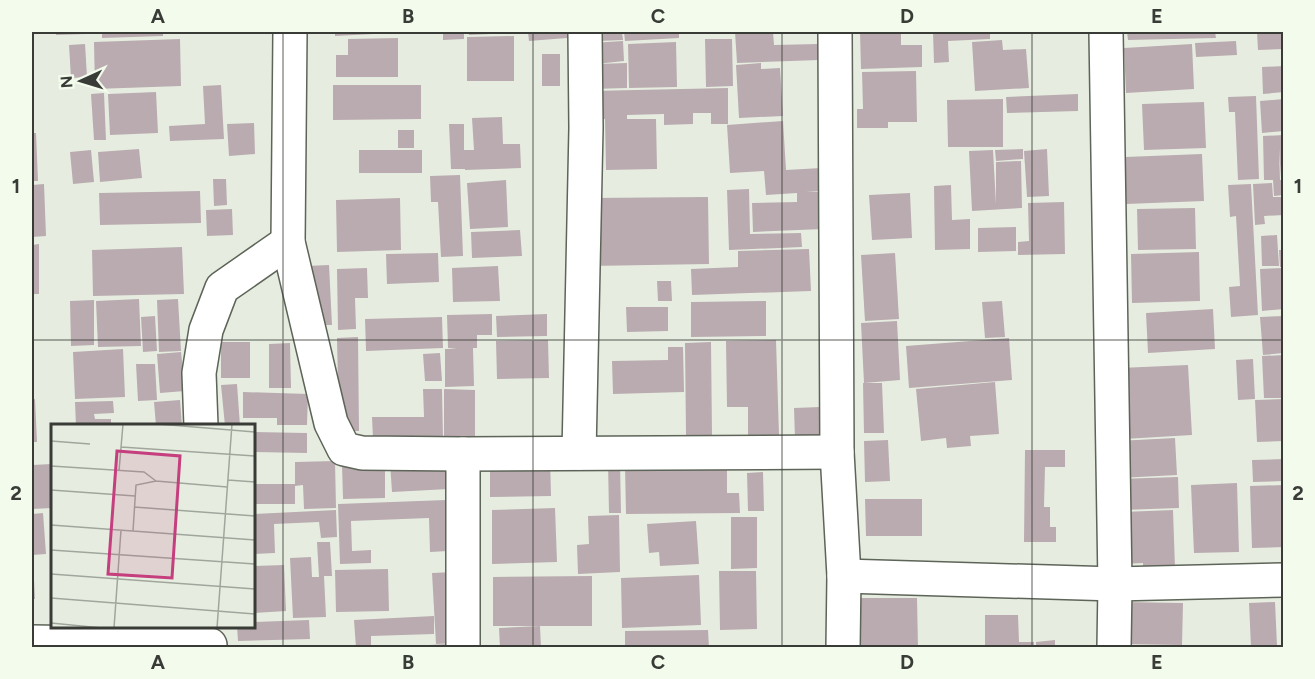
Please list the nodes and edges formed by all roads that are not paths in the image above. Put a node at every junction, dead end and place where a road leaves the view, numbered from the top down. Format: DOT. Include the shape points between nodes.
graph roads {
  1 [pos="290,32"];
  2 [pos="585,32"];
  3 [pos="835,32"];
  4 [pos="1106,32"];
  5 [pos="288,242"];
  6 [pos="201,424"];
  7 [pos="837,452"];
  8 [pos="579,453"];
  9 [pos="463,454"];
  10 [pos="843,576"];
  11 [pos="1284,580"];
  12 [pos="1115,584"];
  13 [pos="210,640"];
  14 [pos="32,642"];
  15 [pos="463,648"];
  16 [pos="843,648"];
  17 [pos="1114,648"];
  1 -- 5 [label="street"];
  2 -- 8 [label="street"];
  3 -- 7 [label="street"];
  4 -- 12 [label="street"];
  5 -- 6 [label="street" via="222,288 206,330 199,373"];
  5 -- 9 [label="street" via="331,423 344,449 362,453"];
  7 -- 8 [label="street"];
  7 -- 10 [label="street"];
  8 -- 9 [label="street"];
  9 -- 15 [label="street"];
  10 -- 12 [label="street"];
  10 -- 16 [label="street"];
  11 -- 12 [label="street"];
  12 -- 17 [label="street"];
  13 -- 14 [label="street"];
}
